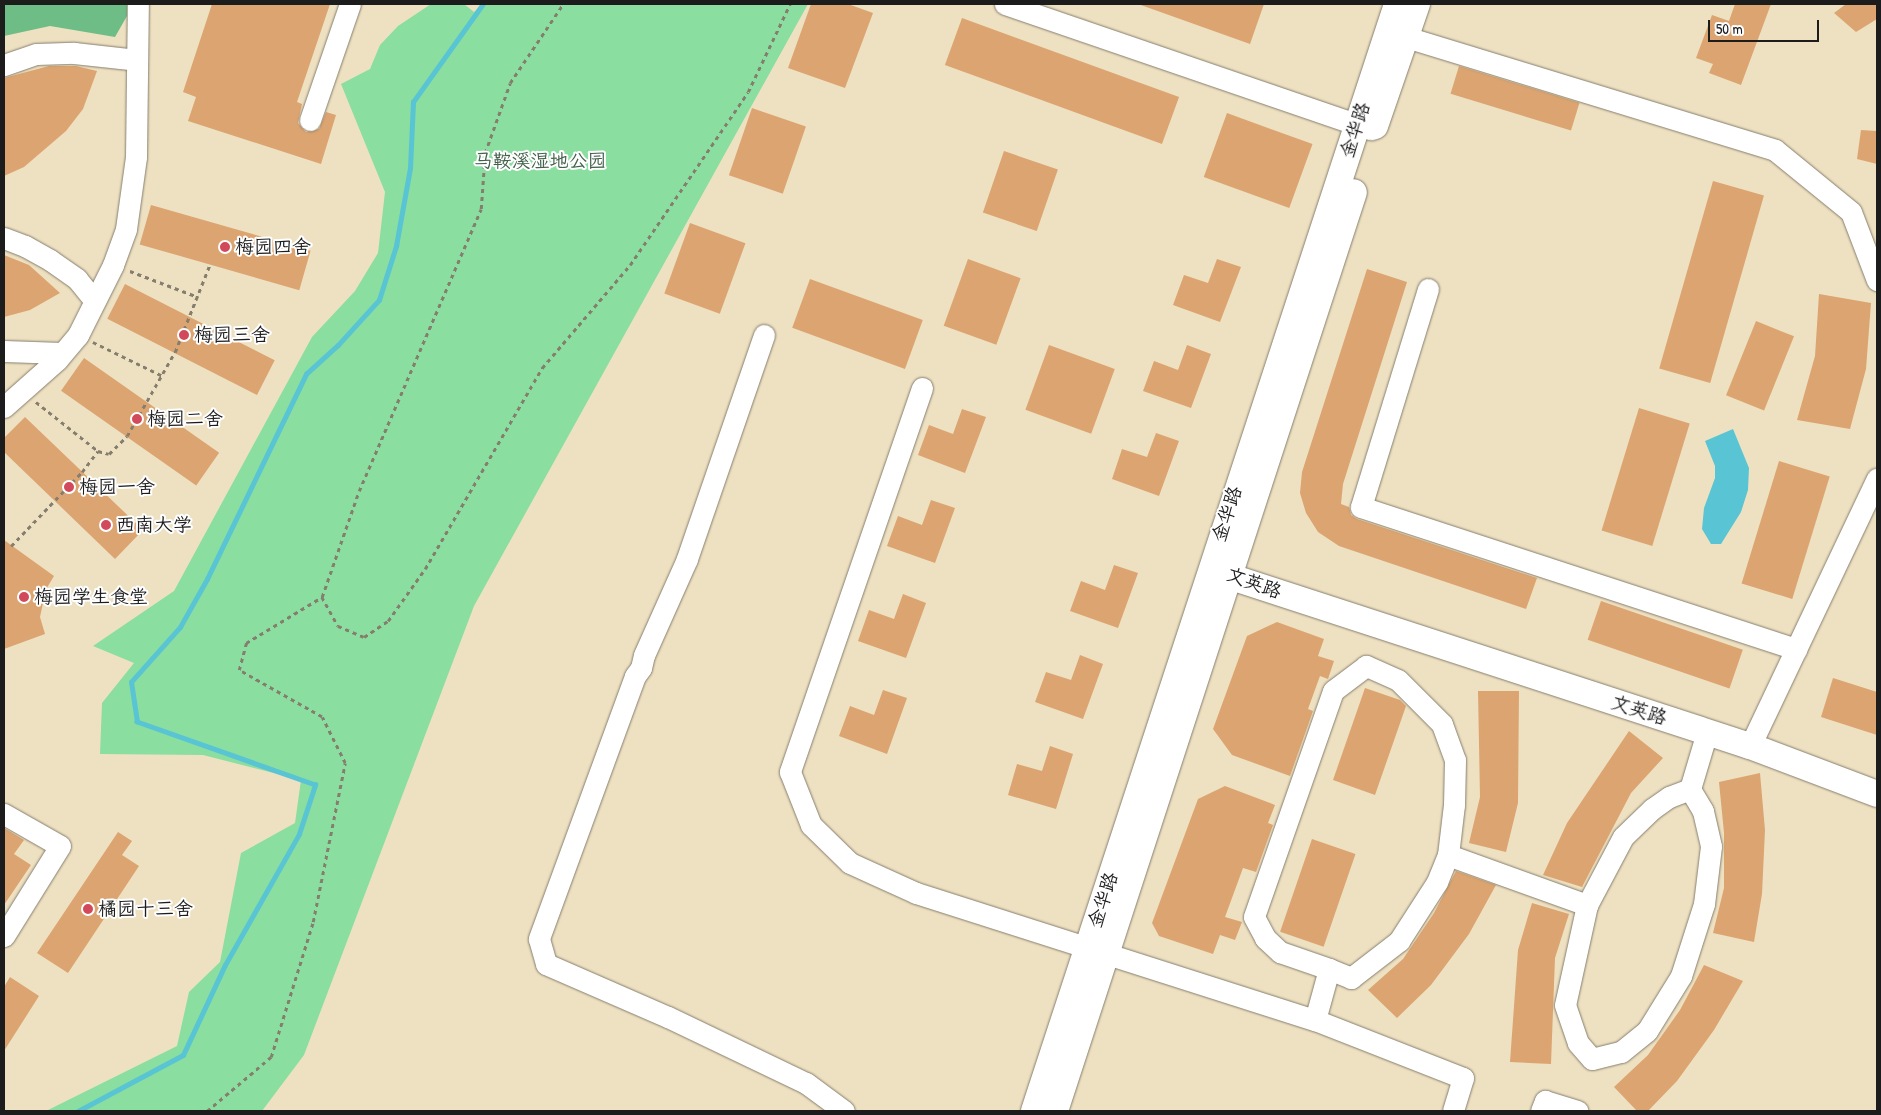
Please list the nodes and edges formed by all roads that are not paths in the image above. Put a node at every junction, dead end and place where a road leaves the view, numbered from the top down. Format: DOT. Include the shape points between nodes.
graph roads {
  1 [pos="138,4"];
  2 [pos="350,4"];
  3 [pos="1005,4"];
  4 [pos="1396,4"];
  5 [pos="1417,4"];
  6 [pos="1406,37"];
  7 [pos="137,60"];
  8 [pos="4,65"];
  9 [pos="310,120"];
  10 [pos="1365,127"];
  11 [pos="4,238"];
  12 [pos="1877,280"];
  13 [pos="1428,289"];
  14 [pos="95,301"];
  15 [pos="764,335"];
  16 [pos="4,351"];
  17 [pos="62,353"];
  18 [pos="922,388"];
  19 [pos="4,407"];
  20 [pos="1877,479"];
  21 [pos="1223,569"];
  22 [pos="1796,649"];
  23 [pos="1707,732"];
  24 [pos="1754,739"];
  25 [pos="1877,775"];
  26 [pos="1690,789"];
  27 [pos="1877,794"];
  28 [pos="4,814"];
  29 [pos="1448,855"];
  30 [pos="1586,905"];
  31 [pos="4,936"];
  32 [pos="1097,950"];
  33 [pos="1329,969"];
  34 [pos="1315,1020"];
  35 [pos="844,1111"];
  36 [pos="1034,1111"];
  37 [pos="1055,1111"];
  38 [pos="1453,1111"];
  39 [pos="1541,1111"];
  40 [pos="1577,1111"];
  1 -- 7 [label="street"];
  2 -- 9 [label="street"];
  3 -- 10 [label="street"];
  4 -- 10 [label="main road, 金华路"];
  5 -- 6 [label="main road, 金华路"];
  6 -- 10 [label="main road, 金华路"];
  6 -- 12 [label="street" via="1775,150 1851,212"];
  7 -- 8 [label="street" via="74,53 45,54"];
  7 -- 14 [label="street" via="136,157 126,229"];
  10 -- 21 [label="main road, 金华路"];
  11 -- 14 [label="street" via="50,260 76,279"];
  13 -- 22 [label="street" via="1361,506"];
  14 -- 17 [label="street" via="78,335"];
  15 -- 35 [label="street" via="687,559 641,668 634,676 539,940 546,964 668,1017 806,1083"];
  16 -- 17 [label="street"];
  17 -- 19 [label="street" via="24,392"];
  18 -- 32 [label="street" via="790,772 811,825 850,863 916,893"];
  20 -- 22 [label="street"];
  21 -- 23 [label="main road, 文英路"];
  21 -- 24 [label="main road, 文英路"];
  21 -- 32 [label="main road, 金华路"];
  22 -- 24 [label="street"];
  23 -- 24 [label="main road, 文英路"];
  23 -- 26 [label="street"];
  24 -- 25 [label="main road, 文英路"];
  24 -- 27 [label="main road, 文英路"];
  26 -- 30 [label="street" via="1669,797 1652,809 1623,838"];
  26 -- 30 [label="street" via="1703,811 1711,846 1704,904 1681,976 1647,1031 1621,1052 1592,1059 1578,1043 1565,1005"];
  28 -- 31 [label="street" via="60,846"];
  29 -- 30 [label="street"];
  29 -- 33 [label="street" via="1437,882 1399,941 1351,978"];
  29 -- 33 [label="street" via="1455,760 1442,724 1398,680 1366,666 1333,691 1254,917 1265,938 1280,952"];
  32 -- 34 [label="street"];
  32 -- 36 [label="main road, 金华路"];
  32 -- 37 [label="main road, 金华路"];
  33 -- 34 [label="street"];
  34 -- 38 [label="street" via="1463,1078"];
  39 -- 40 [label="street" via="1545,1101"];
}
